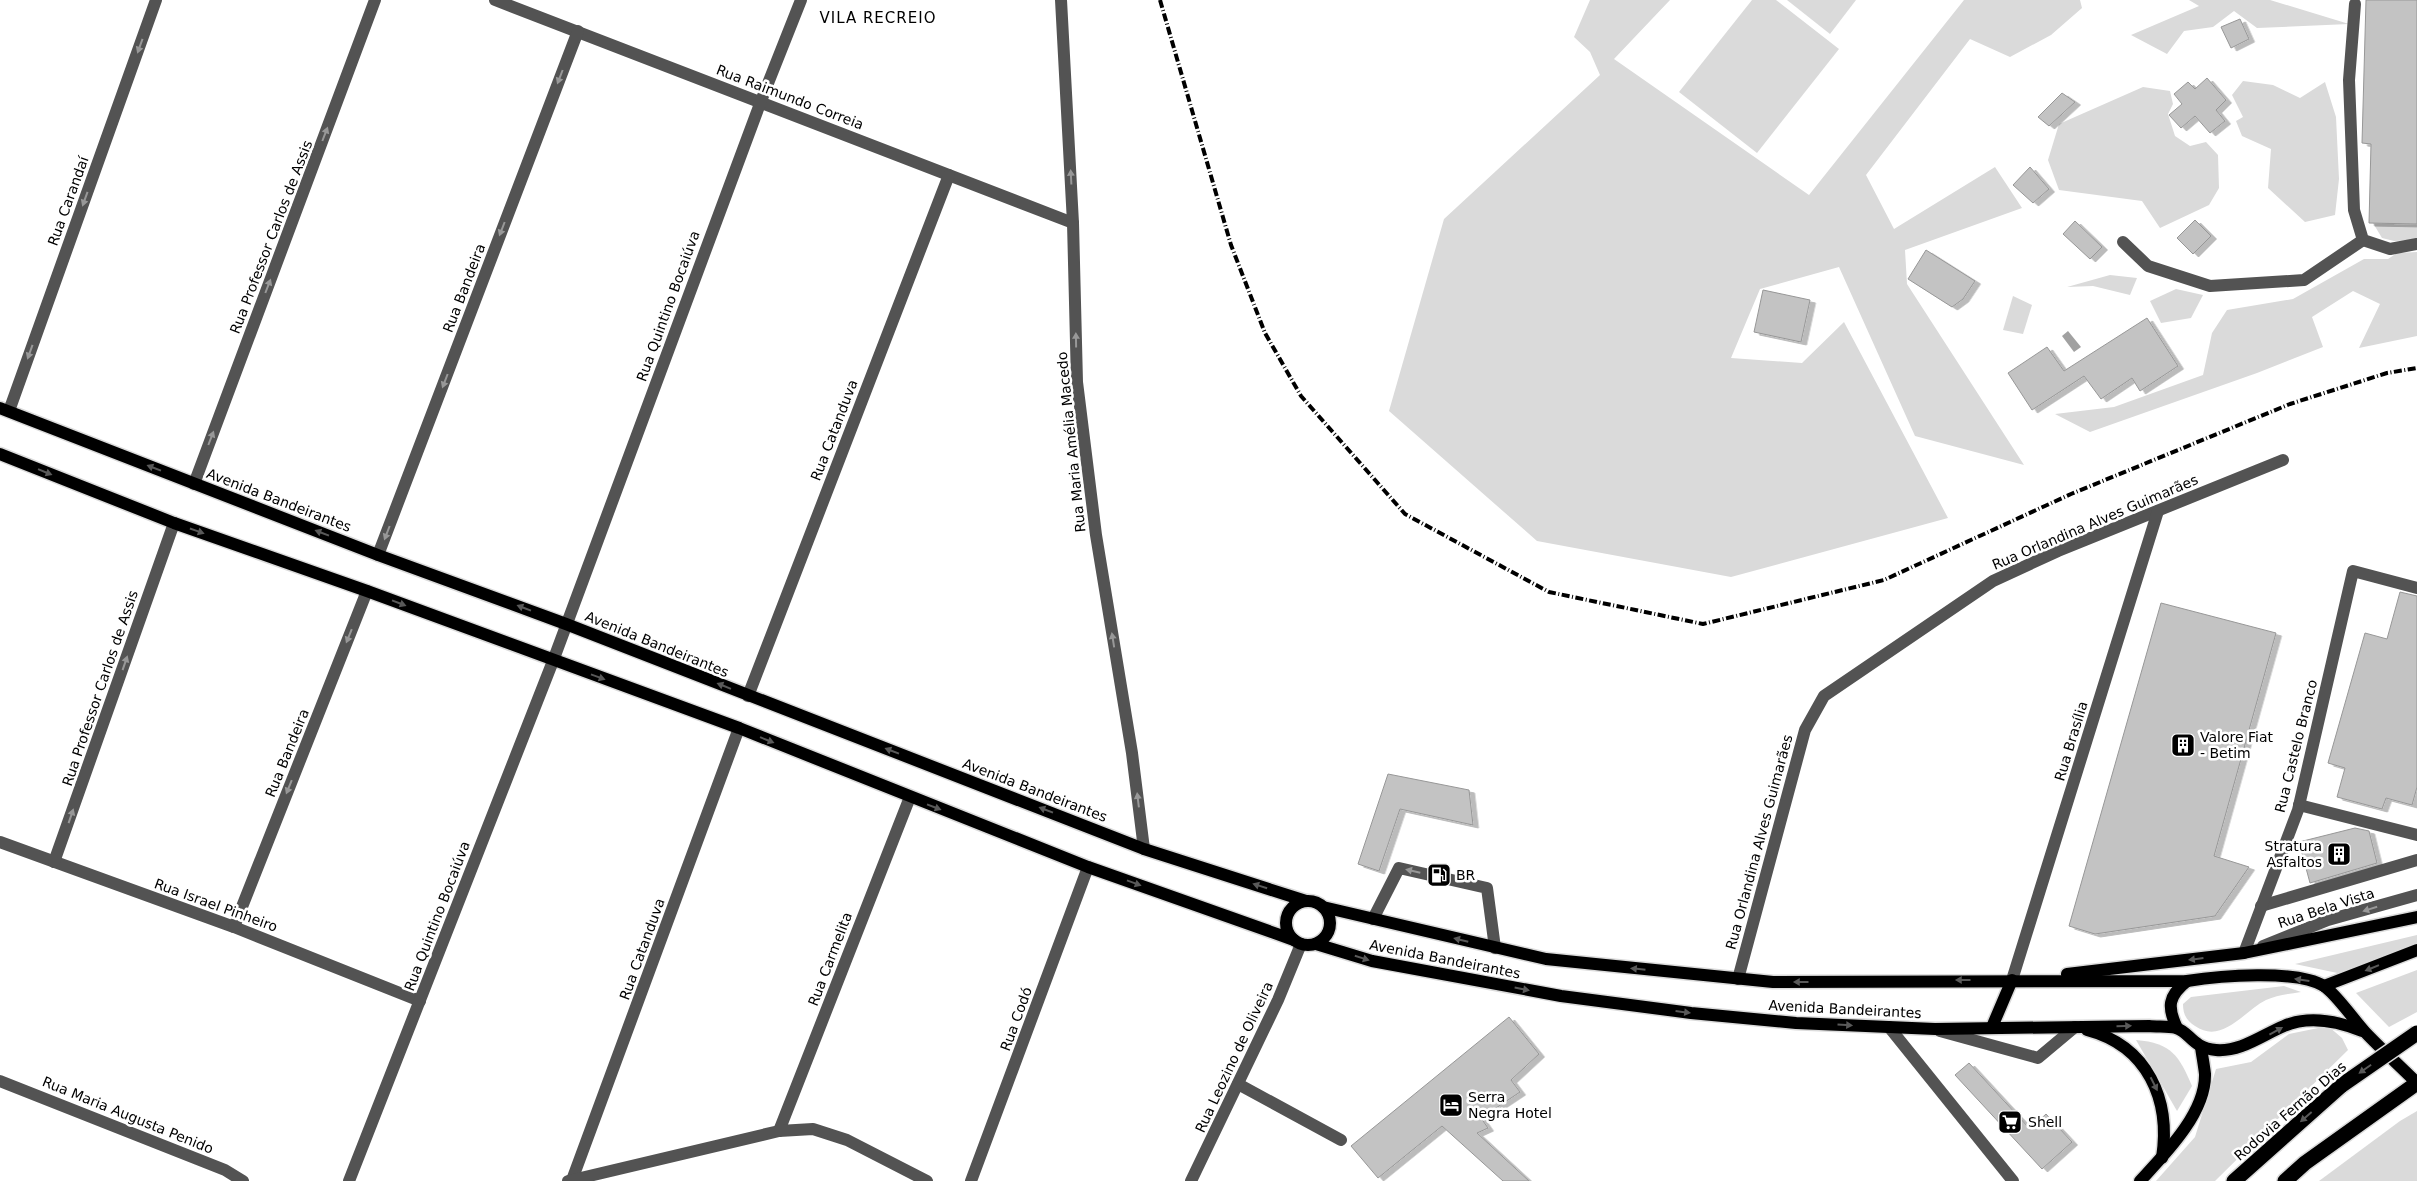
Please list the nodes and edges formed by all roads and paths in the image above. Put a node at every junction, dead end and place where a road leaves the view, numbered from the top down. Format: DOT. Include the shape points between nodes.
graph roads {
  1 [pos="156,0"];
  2 [pos="375,0"];
  3 [pos="495,0"];
  4 [pos="802,0"];
  5 [pos="1060,0"];
  6 [pos="2355,4"];
  7 [pos="578,32"];
  8 [pos="761,101"];
  9 [pos="948,174"];
  10 [pos="1073,223"];
  11 [pos="2363,240"];
  12 [pos="2123,242"];
  13 [pos="2417,244"];
  14 [pos="4,410"];
  15 [pos="0,454"];
  16 [pos="2283,460"];
  17 [pos="194,484"];
  18 [pos="2158,510"];
  19 [pos="174,523"];
  20 [pos="378,555"];
  21 [pos="2417,588"];
  22 [pos="367,591"];
  23 [pos="566,624"];
  24 [pos="553,661"];
  25 [pos="748,696"];
  26 [pos="739,728"];
  27 [pos="910,797"];
  28 [pos="2300,805"];
  29 [pos="2417,835"];
  30 [pos="0,842"];
  31 [pos="1144,849"];
  32 [pos="2417,860"];
  33 [pos="54,862"];
  34 [pos="1088,867"];
  35 [pos="2417,894"];
  36 [pos="1306,901"];
  37 [pos="2261,906"];
  38 [pos="1323,907"];
  39 [pos="2417,917"];
  40 [pos="1373,919"];
  41 [pos="234,926"];
  42 [pos="1298,942"];
  43 [pos="1316,944"];
  44 [pos="1495,948"];
  45 [pos="2417,950"];
  46 [pos="2244,953"];
  47 [pos="1738,979"];
  48 [pos="2012,980"];
  49 [pos="2187,981"];
  50 [pos="2324,986"];
  51 [pos="420,1002"];
  52 [pos="1889,1027"];
  53 [pos="1992,1027"];
  54 [pos="2075,1027"];
  55 [pos="2178,1028"];
  56 [pos="1935,1029"];
  57 [pos="2364,1032"];
  58 [pos="2417,1033"];
  59 [pos="2201,1047"];
  60 [pos="0,1081"];
  61 [pos="2417,1083"];
  62 [pos="1238,1084"];
  63 [pos="779,1131"];
  64 [pos="1341,1140"];
  65 [pos="2162,1158"];
  66 [pos="603,1177"];
  67 [pos="570,1180"];
  68 [pos="243,1181"];
  69 [pos="349,1181"];
  70 [pos="927,1181"];
  71 [pos="972,1181"];
  72 [pos="1191,1181"];
  73 [pos="2013,1181"];
  74 [pos="2140,1181"];
  75 [pos="2234,1181"];
  76 [pos="2285,1181"];
  1 -- 14 [label="street, Rua Carandaí, one-way"];
  17 -- 2 [label="street, Rua Professor Carlos de Assis, one-way"];
  3 -- 7 [label="street, Rua Raimundo Correia"];
  4 -- 8 [label="street, Rua Quintino Bocaiúva"];
  10 -- 5 [label="street, Rua Maria Amélia Macedo, one-way"];
  6 -- 11 [label="street" via="2350,80 2354,210"];
  7 -- 8 [label="street, Rua Raimundo Correia"];
  7 -- 20 [label="street, Rua Bandeira, one-way"];
  8 -- 9 [label="street, Rua Raimundo Correia"];
  8 -- 23 [label="street, Rua Quintino Bocaiúva"];
  9 -- 10 [label="street, Rua Raimundo Correia"];
  9 -- 25 [label="street, Rua Catanduva"];
  31 -- 10 [label="street, Rua Maria Amélia Macedo, one-way" via="1132,753 1096,535 1077,382"];
  11 -- 12 [label="street" via="2304,280 2210,286 2148,266"];
  11 -- 13 [label="street" via="2390,249"];
  17 -- 14 [label="main road, Avenida Bandeirantes, one-way"];
  15 -- 19 [label="main road, one-way"];
  16 -- 18 [label="street, Rua Orlandina Alves Guimarães"];
  20 -- 17 [label="main road, Avenida Bandeirantes, one-way"];
  18 -- 47 [label="street, Rua Orlandina Alves Guimarães" via="1992,581 1824,696 1805,730"];
  18 -- 48 [label="street, Rua Brasília"];
  19 -- 22 [label="main road, one-way"];
  33 -- 19 [label="street, Rua Professor Carlos de Assis, one-way"];
  23 -- 20 [label="main road, Avenida Bandeirantes, one-way"];
  21 -- 28 [label="street, Rua Castelo Branco" via="2353,571"];
  22 -- 24 [label="main road, one-way"];
  22 -- 41 [label="street, Rua Bandeira, one-way"];
  23 -- 24 [label="street, Rua Quintino Bocaiúva"];
  25 -- 23 [label="main road, Avenida Bandeirantes, one-way"];
  24 -- 26 [label="main road, one-way"];
  24 -- 51 [label="street, Rua Quintino Bocaiúva"];
  31 -- 25 [label="main road, Avenida Bandeirantes, one-way"];
  26 -- 27 [label="main road, one-way"];
  26 -- 67 [label="street, Rua Catanduva"];
  27 -- 34 [label="main road, one-way"];
  27 -- 63 [label="street, Rua Carmelita"];
  28 -- 29 [label="street"];
  28 -- 37 [label="street, Rua Castelo Branco"];
  30 -- 33 [label="street, Rua Israel Pinheiro"];
  36 -- 31 [label="main road, Avenida Bandeirantes, one-way"];
  32 -- 37 [label="street"];
  33 -- 41 [label="street, Rua Israel Pinheiro"];
  34 -- 42 [label="main road, one-way"];
  34 -- 71 [label="street, Rua Codó"];
  35 -- 46 [label="street, Rua Bela Vista, one-way" via="2328,920"];
  36 -- 38 [label="main road"];
  36 -- 42 [label="main road" via="1293,908 1286,920 1286,928"];
  37 -- 46 [label="street, Rua Castelo Branco"];
  38 -- 40 [label="main road, Avenida Bandeirantes"];
  38 -- 43 [label="main road" via="1328,913 1330,928"];
  39 -- 46 [label="main road"];
  44 -- 40 [label="main road, Avenida Bandeirantes, one-way"];
  44 -- 40 [label="street, one-way" via="1487,888 1399,868"];
  41 -- 51 [label="street, Rua Israel Pinheiro"];
  42 -- 43 [label="main road"];
  42 -- 62 [label="street, Rua Leozino de Oliveira" via="1278,1000"];
  43 -- 52 [label="main road, Avenida Bandeirantes, one-way" via="1372,961 1561,996 1691,1013"];
  47 -- 44 [label="main road, Avenida Bandeirantes, one-way" via="1546,959"];
  45 -- 50 [label="main road, one-way"];
  46 -- 48 [label="main road, one-way"];
  48 -- 47 [label="main road, Avenida Bandeirantes, one-way" via="1773,982"];
  48 -- 49 [label="main road, Avenida Bandeirantes"];
  48 -- 53 [label="main road"];
  50 -- 49 [label="main road, Avenida Bandeirantes, one-way" via="2278,976"];
  49 -- 55 [label="main road" via="2176,990 2170,1004 2172,1018"];
  50 -- 57 [label="main road"];
  51 -- 69 [label="street, Rua Quintino Bocaiúva"];
  52 -- 56 [label="main road, Avenida Bandeirantes"];
  52 -- 73 [label="street"];
  53 -- 54 [label="main road, Avenida Bandeirantes"];
  53 -- 56 [label="main road, Avenida Bandeirantes"];
  54 -- 55 [label="main road, Avenida Bandeirantes, one-way"];
  54 -- 56 [label="street" via="2038,1058"];
  54 -- 65 [label="main road, one-way" via="2117,1042 2148,1073 2164,1114"];
  55 -- 59 [label="main road"];
  59 -- 57 [label="main road, one-way" via="2216,1050 2236,1048 2284,1026 2313,1020 2340,1022"];
  57 -- 61 [label="main road"];
  58 -- 75 [label="highway, Rodovia Fernão Dias, one-way, bridge" via="2342,1085"];
  59 -- 65 [label="main road" via="2205,1075 2201,1097 2189,1123"];
  60 -- 68 [label="street, Rua Maria Augusta Penido" via="225,1170"];
  61 -- 76 [label="highway" via="2305,1163"];
  62 -- 64 [label="street"];
  62 -- 72 [label="street, Rua Leozino de Oliveira"];
  63 -- 66 [label="street"];
  63 -- 70 [label="street" via="813,1129 847,1140"];
  65 -- 74 [label="main road"];
  66 -- 67 [label="street"];
}
